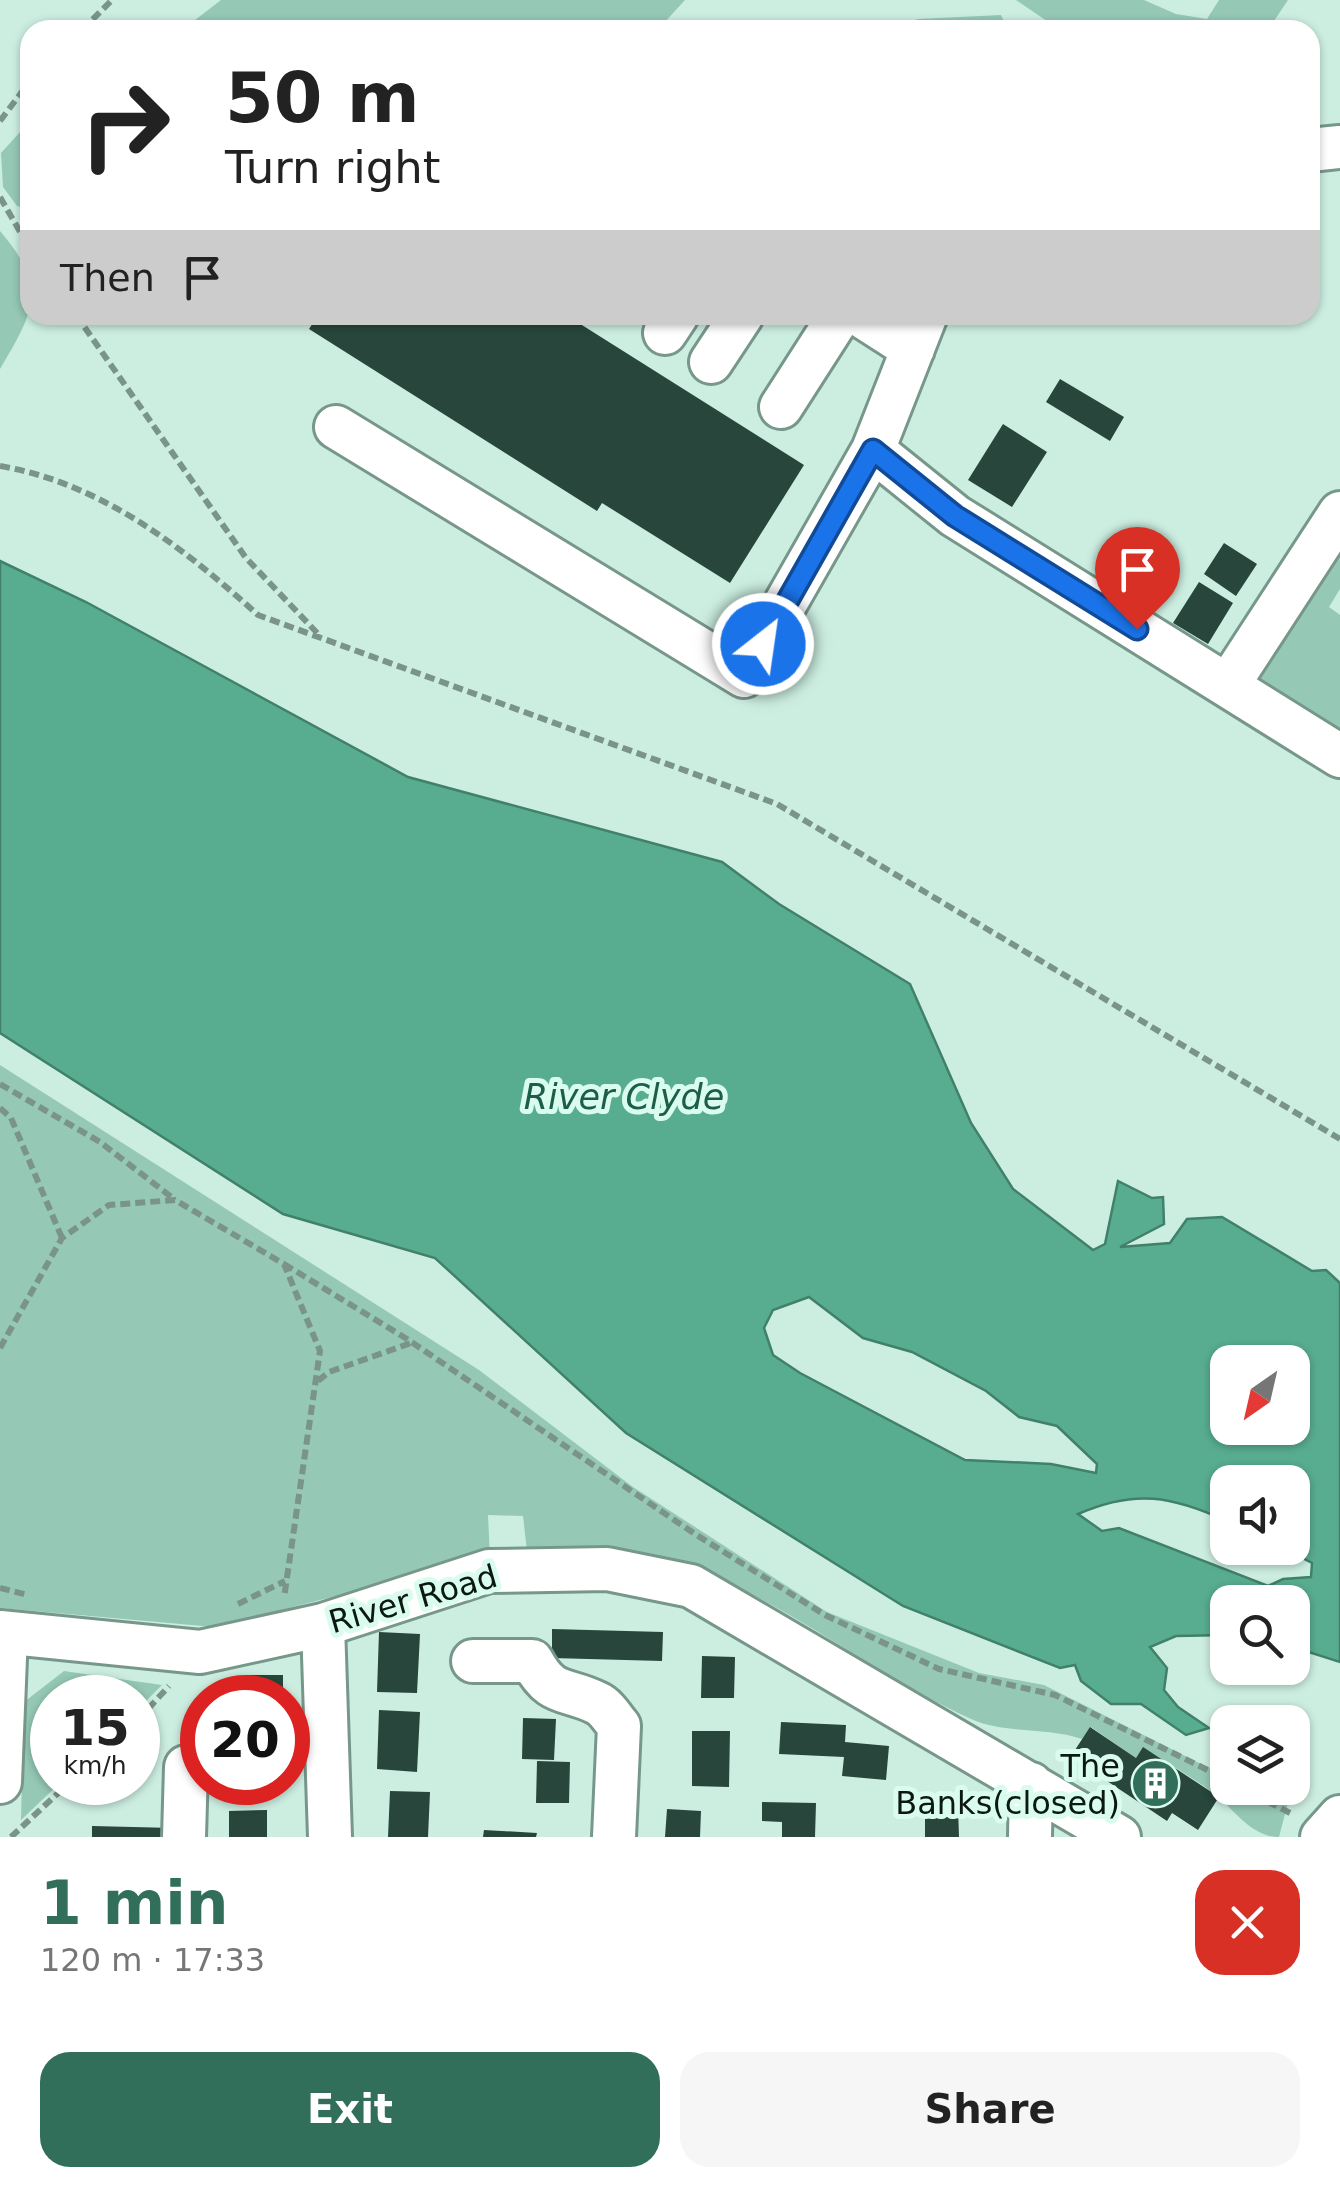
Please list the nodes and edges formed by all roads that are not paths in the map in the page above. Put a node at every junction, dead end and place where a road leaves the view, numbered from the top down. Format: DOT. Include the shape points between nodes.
graph roads {
  1 [pos="735,325"];
  2 [pos="834,325"];
  3 [pos="895,325"];
  4 [pos="920,332"];
  5 [pos="711,362"];
  6 [pos="781,407"];
  7 [pos="336,428"];
  8 [pos="873,450"];
  9 [pos="1340,512"];
  10 [pos="1228,685"];
  11 [pos="1340,756"];
  12 [pos="323,1625"];
  13 [pos="3,1633"];
  14 [pos="473,1661"];
  15 [pos="0,1782"];
  16 [pos="1031,1784"];
  17 [pos="185,1805"];
  18 [pos="184,1837"];
  19 [pos="330,1837"];
  20 [pos="614,1837"];
  21 [pos="1030,1837"];
  22 [pos="1119,1837"];
  1 -- 5 [label="street"];
  2 -- 6 [label="street"];
  3 -- 4 [label="street"];
  4 -- 8 [label="street"];
  7 -- 8 [label="street" via="744,676"];
  8 -- 10 [label="street" via="955,516"];
  9 -- 10 [label="street"];
  10 -- 11 [label="street"];
  12 -- 13 [label="street, River Road" via="200,1652"];
  12 -- 16 [label="street, River Road" via="489,1571 607,1569 692,1586"];
  12 -- 19 [label="street"];
  13 -- 15 [label="street"];
  14 -- 20 [label="street" via="532,1661 543,1682 600,1704 619,1726"];
  16 -- 21 [label="street"];
  16 -- 22 [label="street, River Road"];
  17 -- 18 [label="street"];
}
